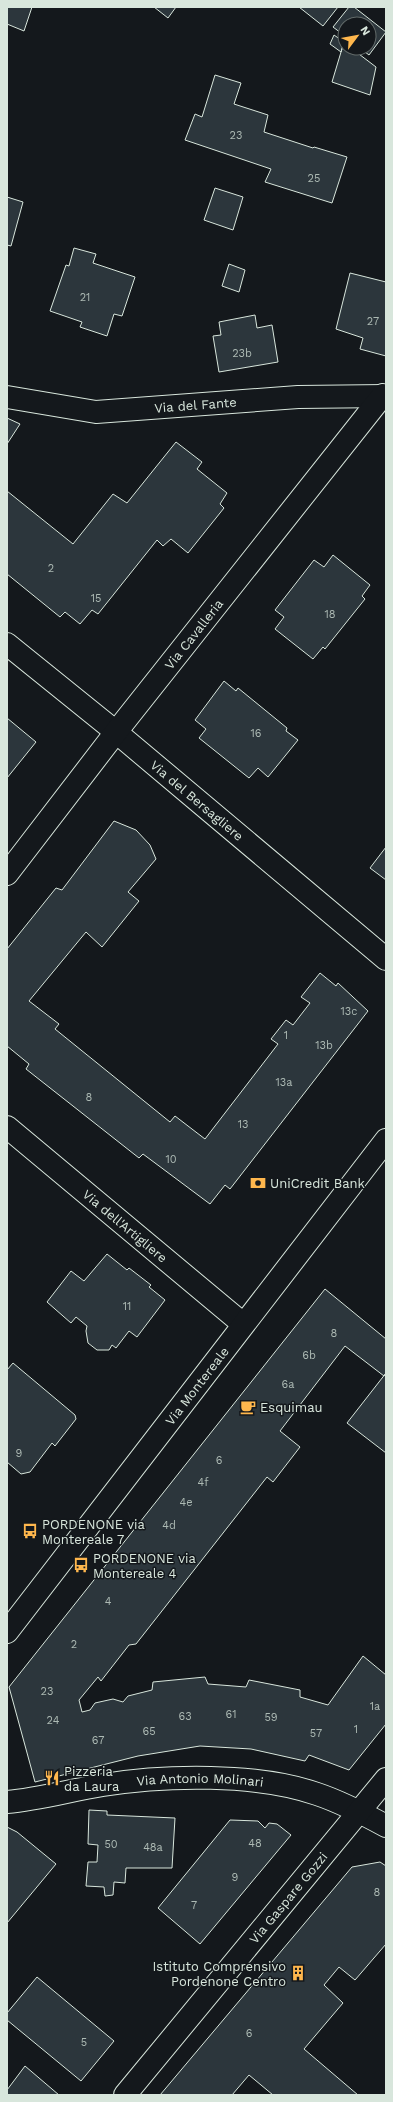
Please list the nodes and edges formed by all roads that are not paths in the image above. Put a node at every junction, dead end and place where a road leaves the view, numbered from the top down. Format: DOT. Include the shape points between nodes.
graph roads {
  1 [pos="385,395"];
  2 [pos="7,397"];
  3 [pos="7,644"];
  4 [pos="116,732"];
  5 [pos="7,874"];
  6 [pos="386,959"];
  7 [pos="7,1127"];
  8 [pos="386,1140"];
  9 [pos="243,1324"];
  10 [pos="7,1632"];
  11 [pos="386,1779"];
  12 [pos="7,1802"];
  13 [pos="358,1811"];
  14 [pos="386,1826"];
  15 [pos="125,2095"];
  1 -- 2 [label="street, Via del Fante" via="298,397 96,412"];
  1 -- 4 [label="street, Via Cavalleria"];
  3 -- 4 [label="street, Via del Bersagliere"];
  4 -- 5 [label="street, Via Cavalleria"];
  4 -- 6 [label="street, Via del Bersagliere"];
  7 -- 9 [label="street, Via dell'Artigliere"];
  8 -- 9 [label="street, Via Montereale"];
  9 -- 10 [label="street, Via Montereale"];
  11 -- 13 [label="street, Via Gaspare Gozzi"];
  12 -- 13 [label="street, Via Antonio Molinari" via="39,1799 102,1785 187,1778 283,1785 317,1794"];
  13 -- 14 [label="street, Via Antonio Molinari"];
  13 -- 15 [label="street, Via Gaspare Gozzi"];
}
